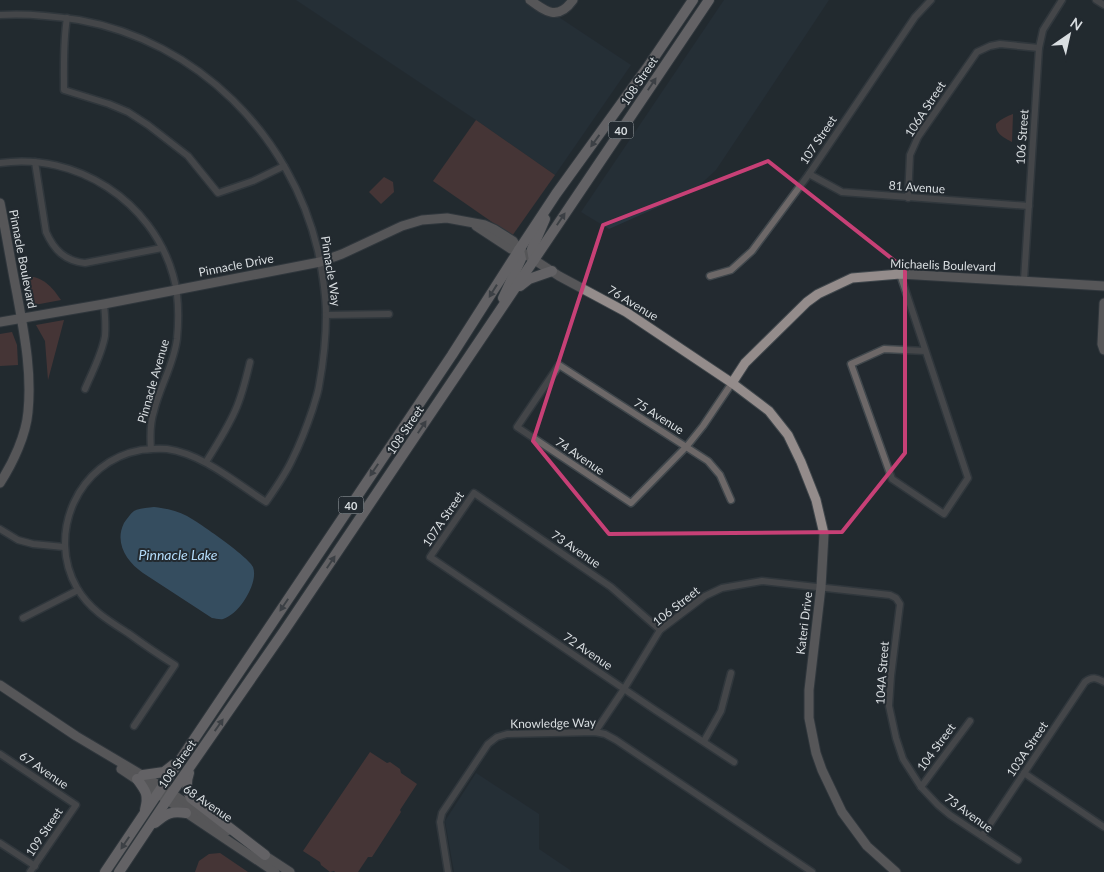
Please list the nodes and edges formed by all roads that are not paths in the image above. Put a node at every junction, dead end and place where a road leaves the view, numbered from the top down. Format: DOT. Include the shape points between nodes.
graph roads {
  1 [pos="530,0"];
  2 [pos="572,0"];
  3 [pos="693,0"];
  4 [pos="709,0"];
  5 [pos="931,0"];
  6 [pos="1062,0"];
  7 [pos="1096,0"];
  8 [pos="1104,6"];
  9 [pos="0,14"];
  10 [pos="67,18"];
  11 [pos="1039,48"];
  12 [pos="35,162"];
  13 [pos="0,163"];
  14 [pos="284,166"];
  15 [pos="809,174"];
  16 [pos="566,180"];
  17 [pos="908,198"];
  18 [pos="0,203"];
  19 [pos="1029,206"];
  20 [pos="162,248"];
  21 [pos="519,250"];
  22 [pos="534,260"];
  23 [pos="320,262"];
  24 [pos="552,271"];
  25 [pos="900,274"];
  26 [pos="710,276"];
  27 [pos="1024,280"];
  28 [pos="1104,286"];
  29 [pos="176,289"];
  30 [pos="1104,303"];
  31 [pos="104,304"];
  32 [pos="504,304"];
  33 [pos="388,314"];
  34 [pos="326,315"];
  35 [pos="22,319"];
  36 [pos="0,322"];
  37 [pos="1104,350"];
  38 [pos="925,351"];
  39 [pos="250,362"];
  40 [pos="732,382"];
  41 [pos="85,389"];
  42 [pos="517,427"];
  43 [pos="687,446"];
  44 [pos="151,449"];
  45 [pos="206,462"];
  46 [pos="0,482"];
  47 [pos="474,493"];
  48 [pos="731,500"];
  49 [pos="0,529"];
  50 [pos="64,547"];
  51 [pos="430,557"];
  52 [pos="821,587"];
  53 [pos="78,590"];
  54 [pos="23,618"];
  55 [pos="660,630"];
  56 [pos="731,672"];
  57 [pos="1104,682"];
  58 [pos="0,685"];
  59 [pos="624,689"];
  60 [pos="970,721"];
  61 [pos="134,726"];
  62 [pos="596,732"];
  63 [pos="704,741"];
  64 [pos="900,750"];
  65 [pos="0,754"];
  66 [pos="181,758"];
  67 [pos="734,762"];
  68 [pos="192,765"];
  69 [pos="1024,773"];
  70 [pos="140,777"];
  71 [pos="921,787"];
  72 [pos="160,790"];
  73 [pos="169,797"];
  74 [pos="76,804"];
  75 [pos="144,813"];
  76 [pos="186,813"];
  77 [pos="1104,827"];
  78 [pos="148,828"];
  79 [pos="982,836"];
  80 [pos="0,843"];
  81 [pos="265,856"];
  82 [pos="1018,860"];
  83 [pos="35,866"];
  84 [pos="30,872"];
  85 [pos="105,872"];
  86 [pos="119,872"];
  87 [pos="275,872"];
  88 [pos="290,872"];
  89 [pos="448,872"];
  90 [pos="812,872"];
  91 [pos="896,872"];
  1 -- 2 [label="street" via="554,13 562,11"];
  3 -- 16 [label="main road, 108 Street / 40, one-way"];
  22 -- 4 [label="main road, 108 Street / 40, one-way"];
  5 -- 15 [label="street, 107 Street" via="915,17"];
  6 -- 11 [label="street, 106 Street" via="1043,30"];
  7 -- 8 [label="street"];
  9 -- 10 [label="street, Pinnacle Way"];
  10 -- 14 [label="street, Pinnacle Way" via="134,36 189,64 243,110 271,144"];
  10 -- 14 [label="street" via="64,90 109,104 148,124 188,156 218,194"];
  11 -- 17 [label="street, 106A Street" via="1000,44 977,52 918,137 910,155"];
  11 -- 19 [label="street, 106 Street"];
  12 -- 13 [label="street, Pinnacle Avenue"];
  12 -- 20 [label="street, Pinnacle Avenue" via="70,169 97,180 136,210"];
  12 -- 20 [label="street" via="46,232 58,252 85,263"];
  14 -- 23 [label="street, Pinnacle Way" via="303,204"];
  15 -- 17 [label="street, 81 Avenue" via="842,192"];
  15 -- 26 [label="street, 107 Street" via="752,251 731,270"];
  16 -- 21 [label="main road, 108 Street / 40"];
  16 -- 22 [label="main road" via="532,249"];
  17 -- 19 [label="street, 81 Avenue"];
  18 -- 35 [label="street, Pinnacle Boulevard"];
  19 -- 27 [label="street, 106 Street"];
  20 -- 29 [label="street, Pinnacle Avenue"];
  21 -- 22 [label="street, 76 Avenue"];
  21 -- 23 [label="street, Pinnacle Drive" via="511,249 470,222 430,219 392,230"];
  21 -- 32 [label="main road" via="521,259 502,297"];
  21 -- 66 [label="main road, 108 Street / 40, one-way"];
  22 -- 24 [label="street, 76 Avenue"];
  22 -- 32 [label="main road, 108 Street / 40"];
  23 -- 29 [label="street, Pinnacle Drive"];
  23 -- 34 [label="street, Pinnacle Way"];
  24 -- 32 [label="main road" via="521,284"];
  24 -- 40 [label="street, 76 Avenue" via="626,312"];
  25 -- 27 [label="street, Michaelis Boulevard"];
  25 -- 38 [label="street"];
  25 -- 40 [label="street, Michaelis Boulevard" via="852,278 818,294 745,363"];
  27 -- 28 [label="street, Michaelis Boulevard"];
  29 -- 31 [label="street, Pinnacle Drive"];
  29 -- 44 [label="street, Pinnacle Avenue" via="177,341 154,411"];
  30 -- 37 [label="street"];
  31 -- 35 [label="street, Pinnacle Drive"];
  31 -- 41 [label="street" via="104,336"];
  68 -- 32 [label="main road, 108 Street / 40, one-way"];
  33 -- 34 [label="street"];
  34 -- 45 [label="street, Pinnacle Way" via="319,387 308,422 291,461 266,502"];
  35 -- 36 [label="street, Pinnacle Drive"];
  35 -- 46 [label="street, Pinnacle Boulevard" via="29,372 28,413 22,437"];
  38 -- 38 [label="street" via="884,349 851,364 892,479 944,514 968,478"];
  39 -- 45 [label="street" via="235,410"];
  40 -- 43 [label="street"];
  40 -- 52 [label="street, Kateri Drive" via="769,411 788,435 801,462 816,500 824,534"];
  42 -- 43 [label="street, 74 Avenue" via="631,503"];
  42 -- 43 [label="street, 75 Avenue" via="559,365"];
  43 -- 48 [label="street, 75 Avenue" via="708,461 720,475"];
  44 -- 45 [label="street" via="184,452"];
  44 -- 50 [label="street" via="118,457 90,477 70,510"];
  47 -- 51 [label="street, 107A Street"];
  47 -- 55 [label="street, 73 Avenue" via="611,587"];
  49 -- 50 [label="street" via="18,540"];
  50 -- 53 [label="street"];
  51 -- 59 [label="street, 72 Avenue"];
  52 -- 55 [label="street, 106 Street" via="762,581 722,588 705,596"];
  52 -- 64 [label="street, 104A Street" via="890,595 900,604 890,706"];
  52 -- 91 [label="street, Kateri Drive" via="809,690 816,753 842,812 867,846"];
  53 -- 54 [label="street"];
  53 -- 61 [label="street" via="96,611 175,665"];
  55 -- 59 [label="street, 106 Street"];
  56 -- 63 [label="street" via="724,702"];
  57 -- 69 [label="street, 103A Street" via="1096,678 1085,682"];
  58 -- 70 [label="street, 68 Avenue" via="100,755"];
  59 -- 62 [label="street, 106 Street"];
  59 -- 63 [label="street, 72 Avenue"];
  60 -- 71 [label="street, 104 Street"];
  62 -- 89 [label="street, Knowledge Way" via="507,734 488,744 442,813 440,822"];
  62 -- 90 [label="street, Knowledge Way" via="616,740"];
  63 -- 67 [label="street, 72 Avenue"];
  64 -- 71 [label="street, 73 Avenue"];
  65 -- 74 [label="street, 67 Avenue"];
  66 -- 70 [label="main road" via="164,772"];
  66 -- 72 [label="main road, 108 Street / 40"];
  68 -- 73 [label="main road, 108 Street / 40"];
  68 -- 81 [label="main road" via="186,780 191,798"];
  69 -- 77 [label="street"];
  69 -- 79 [label="street, 103A Street"];
  70 -- 72 [label="street, 68 Avenue"];
  70 -- 75 [label="main road" via="147,798"];
  71 -- 79 [label="street, 73 Avenue" via="944,810"];
  72 -- 73 [label="street, 68 Avenue"];
  72 -- 75 [label="main road, 108 Street / 40"];
  73 -- 76 [label="street, 68 Avenue"];
  73 -- 78 [label="main road, 108 Street / 40"];
  73 -- 81 [label="street, 68 Avenue"];
  74 -- 83 [label="street, 109 Street"];
  75 -- 85 [label="main road, 108 Street / 40, one-way"];
  76 -- 78 [label="main road" via="172,812"];
  76 -- 87 [label="street, 68 Avenue"];
  78 -- 86 [label="main road, 108 Street / 40"];
  79 -- 82 [label="street, 73 Avenue"];
  80 -- 83 [label="street"];
  81 -- 88 [label="street, 68 Avenue"];
  83 -- 84 [label="street, 109 Street"];
}
